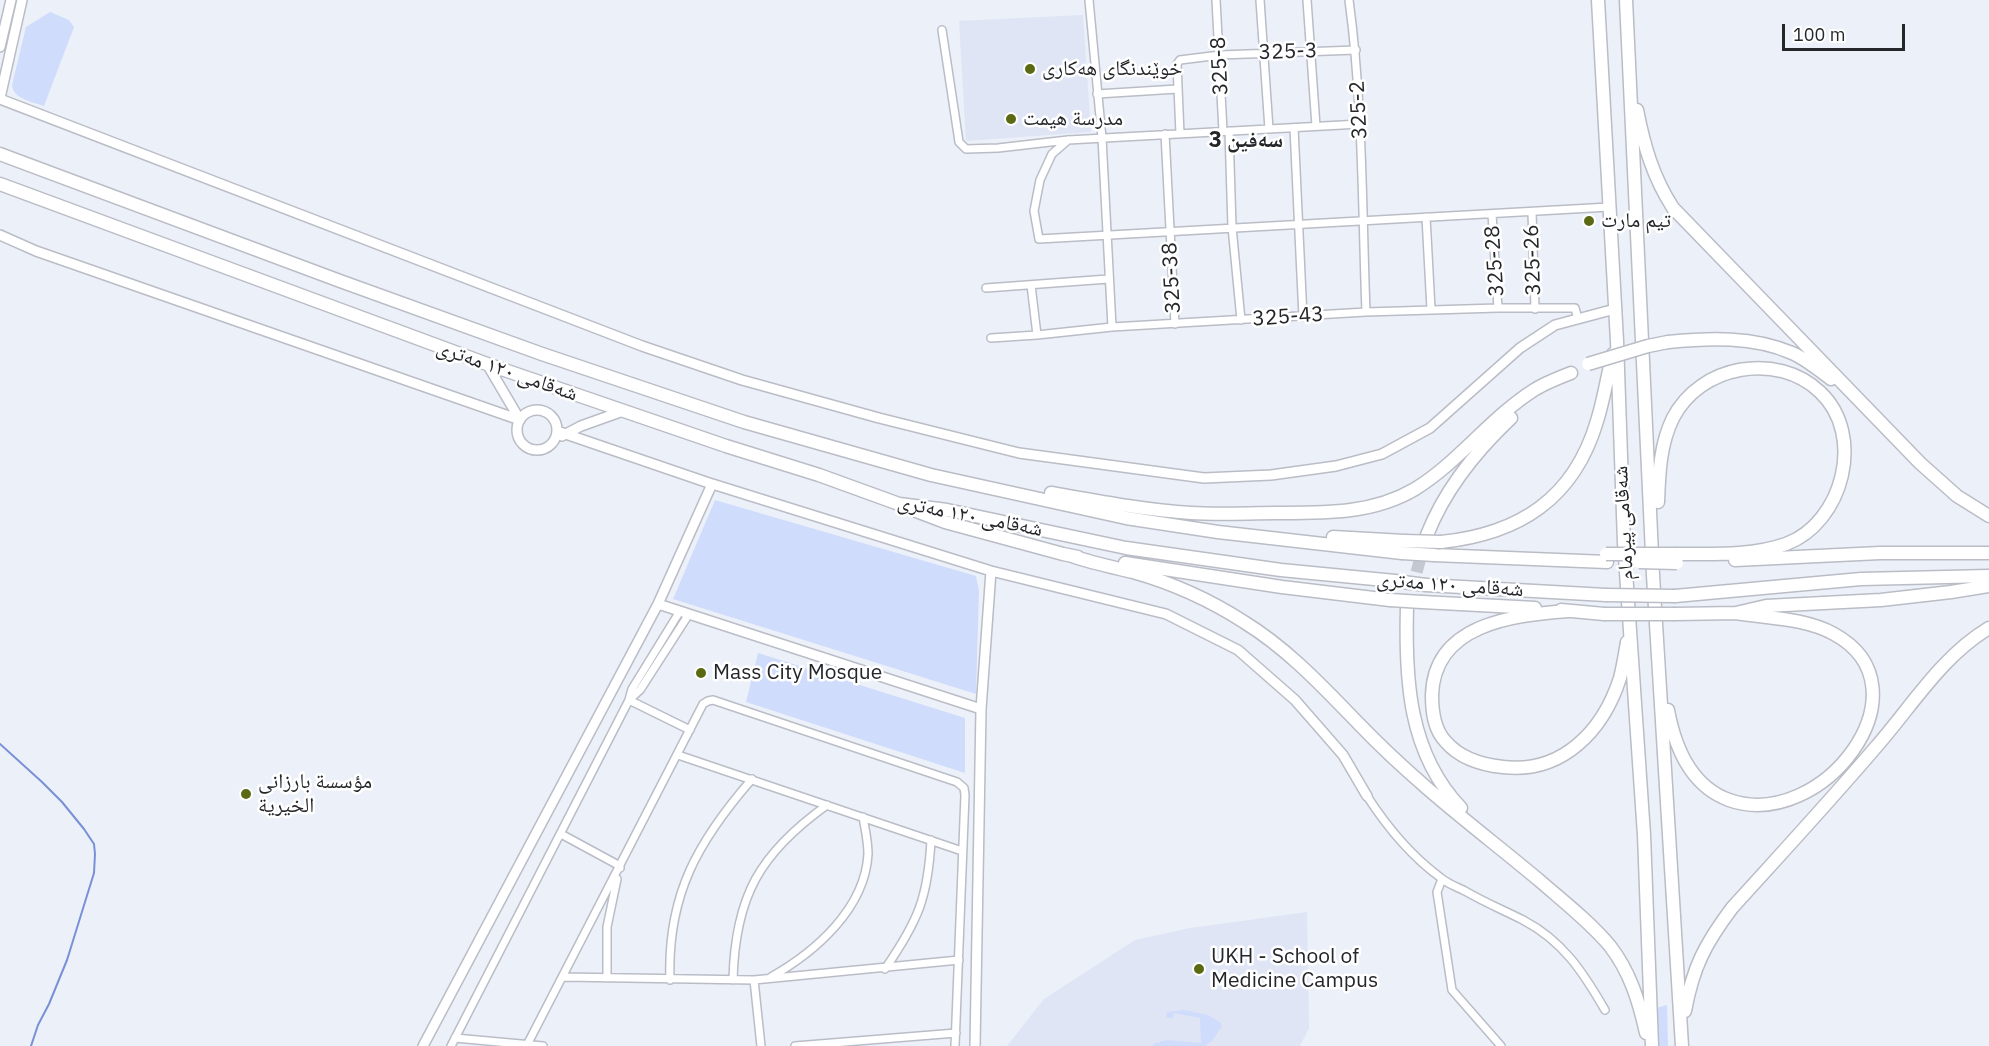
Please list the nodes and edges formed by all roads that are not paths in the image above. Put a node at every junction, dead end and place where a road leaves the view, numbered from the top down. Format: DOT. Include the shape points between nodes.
graph roads {
  1 [pos="1089,0"];
  2 [pos="1216,0"];
  3 [pos="1260,0"];
  4 [pos="1307,0"];
  5 [pos="1349,0"];
  6 [pos="1598,0"];
  7 [pos="1626,0"];
  8 [pos="16,1"];
  9 [pos="942,30"];
  10 [pos="0,46"];
  11 [pos="1356,50"];
  12 [pos="1312,51"];
  13 [pos="1264,53"];
  14 [pos="1220,55"];
  15 [pos="1630,85"];
  16 [pos="1177,89"];
  17 [pos="1097,94"];
  18 [pos="0,99"];
  19 [pos="1360,124"];
  20 [pos="1316,126"];
  21 [pos="1294,128"];
  22 [pos="1269,129"];
  23 [pos="1226,131"];
  24 [pos="1165,134"];
  25 [pos="1180,134"];
  26 [pos="1102,138"];
  27 [pos="1068,140"];
  28 [pos="0,154"];
  29 [pos="0,184"];
  30 [pos="1608,207"];
  31 [pos="1532,212"];
  32 [pos="1492,214"];
  33 [pos="1426,218"];
  34 [pos="1362,221"];
  35 [pos="1299,225"];
  36 [pos="1232,227"];
  37 [pos="1170,232"];
  38 [pos="0,234"];
  39 [pos="1106,235"];
  40 [pos="1108,279"];
  41 [pos="1031,285"];
  42 [pos="986,288"];
  43 [pos="1498,308"];
  44 [pos="1431,309"];
  45 [pos="1535,309"];
  46 [pos="1615,309"];
  47 [pos="1366,312"];
  48 [pos="1303,317"];
  49 [pos="1578,319"];
  50 [pos="1241,320"];
  51 [pos="1175,324"];
  52 [pos="1112,327"];
  53 [pos="1037,335"];
  54 [pos="991,338"];
  55 [pos="1617,341"];
  56 [pos="487,364"];
  57 [pos="1571,373"];
  58 [pos="1856,398"];
  59 [pos="623,411"];
  60 [pos="520,420"];
  61 [pos="559,435"];
  62 [pos="931,475"];
  63 [pos="712,484"];
  64 [pos="898,504"];
  65 [pos="1989,516"];
  66 [pos="1426,535"];
  67 [pos="1653,545"];
  68 [pos="1403,547"];
  69 [pos="1989,553"];
  70 [pos="1072,556"];
  71 [pos="1677,558"];
  72 [pos="991,571"];
  73 [pos="1989,576"];
  74 [pos="1989,586"];
  75 [pos="658,604"];
  76 [pos="1407,606"];
  77 [pos="1568,611"];
  78 [pos="685,612"];
  79 [pos="1736,613"];
  80 [pos="1656,623"];
  81 [pos="1630,627"];
  82 [pos="670,628"];
  83 [pos="1989,628"];
  84 [pos="678,632"];
  85 [pos="629,700"];
  86 [pos="981,709"];
  87 [pos="690,730"];
  88 [pos="678,755"];
  89 [pos="752,779"];
  90 [pos="1367,796"];
  91 [pos="827,805"];
  92 [pos="863,817"];
  93 [pos="561,834"];
  94 [pos="931,840"];
  95 [pos="1497,845"];
  96 [pos="962,850"];
  97 [pos="620,866"];
  98 [pos="1442,879"];
  99 [pos="959,960"];
  100 [pos="885,969"];
  101 [pos="562,977"];
  102 [pos="607,978"];
  103 [pos="768,979"];
  104 [pos="670,980"];
  105 [pos="733,980"];
  106 [pos="754,980"];
  107 [pos="1605,1010"];
  108 [pos="956,1033"];
  109 [pos="1682,1033"];
  110 [pos="455,1038"];
  111 [pos="893,1043"];
  112 [pos="527,1045"];
  113 [pos="423,1046"];
  114 [pos="451,1046"];
  115 [pos="543,1046"];
  116 [pos="761,1046"];
  117 [pos="795,1046"];
  118 [pos="955,1046"];
  119 [pos="975,1046"];
  120 [pos="1501,1046"];
  121 [pos="1651,1046"];
  122 [pos="1682,1046"];
  1 -- 17 [label="street"];
  2 -- 14 [label="street, 325-8"];
  3 -- 13 [label="street"];
  4 -- 12 [label="street"];
  5 -- 11 [label="street, 325-2"];
  6 -- 30 [label="highway, شەقامی پیرمام"];
  7 -- 15 [label="highway, شەقامی پیرمام"];
  8 -- 10 [label="street"];
  8 -- 18 [label="street"];
  9 -- 27 [label="street" via="959,142 966,149"];
  11 -- 12 [label="street, 325-3"];
  11 -- 19 [label="street, 325-2"];
  12 -- 13 [label="street, 325-3"];
  12 -- 20 [label="street"];
  13 -- 14 [label="street, 325-3"];
  13 -- 22 [label="street"];
  14 -- 16 [label="street, 325-3" via="1178,61"];
  14 -- 23 [label="street, 325-8"];
  15 -- 58 [label="highway" via="1647,155 1672,208"];
  15 -- 67 [label="highway, شەقامی پیرمام"];
  16 -- 17 [label="street"];
  16 -- 25 [label="street"];
  17 -- 26 [label="street"];
  18 -- 49 [label="street" via="642,346 753,383 1019,453 1204,478 1271,476 1336,466 1382,454 1430,428 1520,348 1555,326"];
  19 -- 20 [label="street"];
  19 -- 34 [label="street, 325-2"];
  20 -- 21 [label="street"];
  21 -- 22 [label="street"];
  21 -- 35 [label="street"];
  22 -- 23 [label="street"];
  23 -- 25 [label="street"];
  23 -- 36 [label="street, 325-8"];
  24 -- 25 [label="street"];
  24 -- 26 [label="street"];
  24 -- 37 [label="street, 325-38"];
  26 -- 27 [label="street"];
  26 -- 39 [label="street"];
  27 -- 39 [label="street" via="1052,154 1040,180 1034,211 1040,239"];
  28 -- 62 [label="highway, شەقامی ١٢٠ مەتری" via="542,354 744,422"];
  29 -- 56 [label="highway, شەقامی ١٢٠ مەتری"];
  30 -- 31 [label="street"];
  30 -- 46 [label="highway, شەقامی پیرمام"];
  31 -- 32 [label="street"];
  31 -- 45 [label="street, 325-26"];
  32 -- 33 [label="street"];
  32 -- 43 [label="street, 325-28"];
  33 -- 34 [label="street"];
  33 -- 44 [label="street"];
  34 -- 35 [label="street"];
  34 -- 47 [label="street, 325-2"];
  35 -- 36 [label="street"];
  35 -- 48 [label="street"];
  36 -- 37 [label="street"];
  36 -- 50 [label="street, 325-8"];
  37 -- 39 [label="street"];
  37 -- 51 [label="street, 325-38"];
  38 -- 60 [label="street" via="36,251"];
  39 -- 40 [label="street"];
  40 -- 41 [label="street"];
  40 -- 52 [label="street"];
  41 -- 42 [label="street"];
  41 -- 53 [label="street"];
  43 -- 44 [label="street, 325-43"];
  43 -- 45 [label="street, 325-43"];
  44 -- 47 [label="street, 325-43"];
  45 -- 49 [label="street, 325-43" via="1575,308"];
  46 -- 49 [label="street"];
  46 -- 55 [label="highway, شەقامی پیرمام"];
  47 -- 48 [label="street, 325-43"];
  48 -- 50 [label="street, 325-43"];
  50 -- 51 [label="street, 325-43"];
  51 -- 52 [label="street, 325-43"];
  52 -- 53 [label="street, 325-43"];
  53 -- 54 [label="street, 325-43"];
  55 -- 68 [label="highway, bridge" via="1590,441 1579,462 1545,504 1516,524 1483,535"];
  55 -- 81 [label="highway, شەقامی پیرمام"];
  56 -- 59 [label="highway, شەقامی ١٢٠ مەتری"];
  56 -- 60 [label="street"];
  57 -- 58 [label="highway, bridge" via="1648,345 1738,340 1792,353"];
  57 -- 62 [label="highway" via="1522,399 1415,489 1388,503 1358,510 1192,513"];
  57 -- 66 [label="highway" via="1510,419 1470,460"];
  58 -- 65 [label="highway" via="1934,477"];
  59 -- 61 [label="street"];
  59 -- 64 [label="highway, شەقامی ١٢٠ مەتری"];
  60 -- 61 [label="street" via="529,412 541,411 552,416"];
  60 -- 61 [label="street" via="518,434 524,446 544,449"];
  61 -- 63 [label="street"];
  62 -- 68 [label="highway, شەقامی ١٢٠ مەتری" via="1126,518 1197,529"];
  63 -- 72 [label="street"];
  63 -- 75 [label="street"];
  64 -- 70 [label="highway" via="945,522"];
  64 -- 73 [label="highway, شەقامی ١٢٠ مەتری, bridge" via="947,510 1126,548 1426,585 1675,596 1861,579"];
  67 -- 71 [label="highway" via="1663,445 1672,420 1692,393 1717,377 1752,368 1788,372 1822,393 1840,425 1844,464 1837,492 1817,523 1788,543 1769,549"];
  67 -- 80 [label="highway, شەقامی پیرمام"];
  68 -- 71 [label="highway, شەقامی ١٢٠ مەتری, bridge" via="1434,555 1526,560"];
  69 -- 71 [label="highway, شەقامی ١٢٠ مەتری"];
  70 -- 77 [label="highway, bridge" via="1390,600"];
  70 -- 95 [label="highway" via="1182,589 1243,621 1292,657 1361,727"];
  72 -- 86 [label="street"];
  72 -- 90 [label="street" via="1166,614 1238,650 1295,700 1343,755"];
  74 -- 79 [label="highway" via="1881,600 1766,606"];
  75 -- 78 [label="street"];
  75 -- 113 [label="street"];
  76 -- 95 [label="highway" via="1409,698 1423,751 1453,799"];
  77 -- 79 [label="highway, bridge"];
  77 -- 81 [label="highway" via="1501,619 1478,629 1449,650 1438,665 1432,693 1435,722 1446,743 1466,758 1507,768 1539,765 1576,747 1592,731 1613,696"];
  78 -- 82 [label="street"];
  78 -- 84 [label="street"];
  78 -- 86 [label="street"];
  79 -- 80 [label="highway" via="1809,624 1834,634 1857,652 1870,675 1872,707 1862,736 1847,759 1816,787 1773,804 1728,799 1704,785 1690,769 1671,724"];
  80 -- 109 [label="highway, شەقامی پیرمام"];
  81 -- 121 [label="highway, شەقامی پیرمام" via="1648,911"];
  82 -- 84 [label="street"];
  82 -- 85 [label="street"];
  83 -- 109 [label="highway" via="1940,669 1878,746 1732,908 1699,957"];
  84 -- 85 [label="street" via="640,690"];
  85 -- 87 [label="street"];
  85 -- 93 [label="street"];
  86 -- 119 [label="street"];
  87 -- 88 [label="street"];
  87 -- 96 [label="street" via="703,704 713,700 957,782 964,792"];
  88 -- 89 [label="street"];
  88 -- 97 [label="street"];
  89 -- 91 [label="street"];
  89 -- 104 [label="street" via="709,833 685,882 671,944"];
  90 -- 98 [label="street" via="1410,851"];
  91 -- 92 [label="street"];
  91 -- 105 [label="street" via="785,839 756,879 736,936"];
  92 -- 94 [label="street"];
  92 -- 103 [label="street" via="868,855 851,906 812,948"];
  93 -- 97 [label="street"];
  93 -- 110 [label="street"];
  94 -- 96 [label="street"];
  94 -- 100 [label="street" via="927,884 919,913"];
  95 -- 121 [label="highway" via="1611,948 1631,980"];
  96 -- 99 [label="street"];
  97 -- 101 [label="street"];
  97 -- 102 [label="street" via="607,927"];
  98 -- 107 [label="street" via="1549,937 1585,975"];
  98 -- 120 [label="street" via="1437,892 1452,990"];
  99 -- 100 [label="street"];
  99 -- 108 [label="street"];
  100 -- 103 [label="street"];
  101 -- 102 [label="street"];
  101 -- 112 [label="street"];
  102 -- 104 [label="street"];
  103 -- 106 [label="street"];
  104 -- 105 [label="street"];
  105 -- 106 [label="street"];
  106 -- 116 [label="street"];
  108 -- 111 [label="street"];
  108 -- 118 [label="street"];
  109 -- 122 [label="highway, شەقامی پیرمام"];
  110 -- 112 [label="street"];
  110 -- 114 [label="street"];
  111 -- 117 [label="street"];
  112 -- 115 [label="street"];
}
